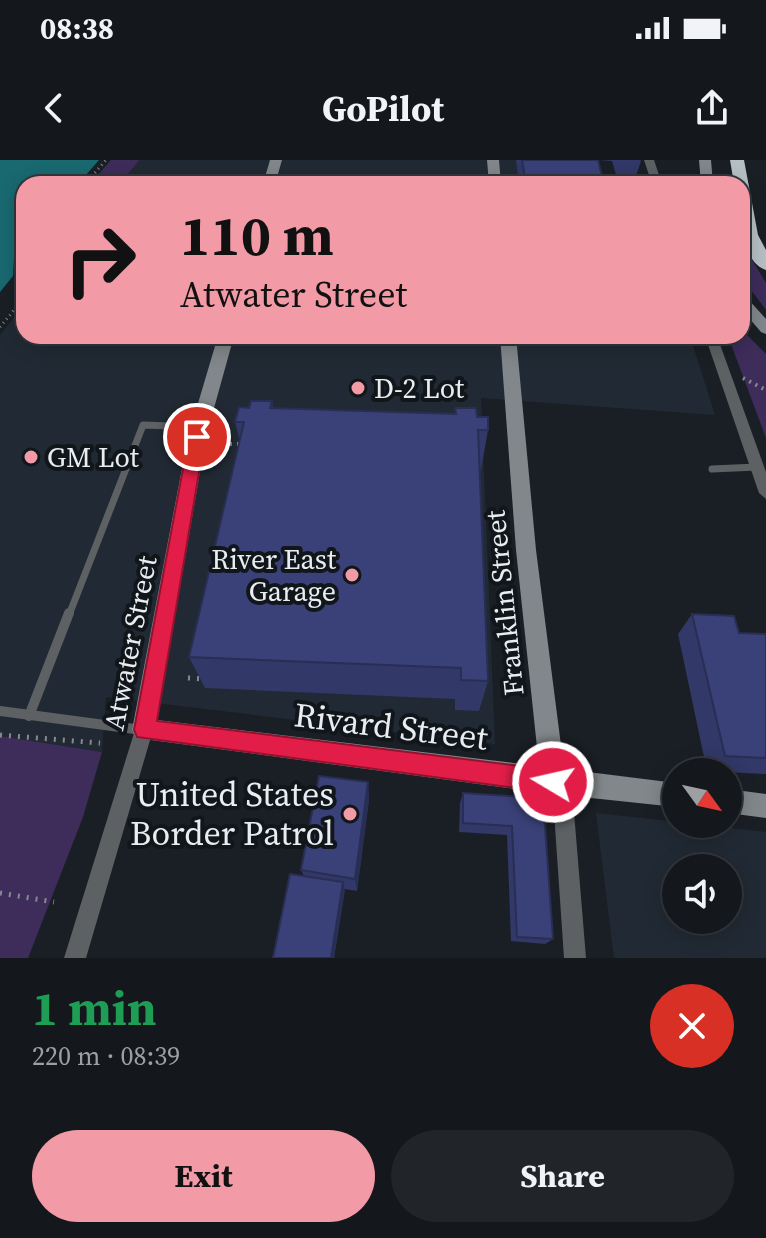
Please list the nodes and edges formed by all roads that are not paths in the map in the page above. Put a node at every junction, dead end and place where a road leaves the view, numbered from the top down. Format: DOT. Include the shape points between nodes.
graph roads {
  1 [pos="750,235"];
  2 [pos="766,265"];
  3 [pos="750,311"];
  4 [pos="766,327"];
  5 [pos="224,344"];
  6 [pos="509,344"];
  7 [pos="714,344"];
  8 [pos="200,427"];
  9 [pos="757,467"];
  10 [pos="712,469"];
  11 [pos="766,493"];
  12 [pos="0,711"];
  13 [pos="29,716"];
  14 [pos="144,730"];
  15 [pos="553,782"];
  16 [pos="662,794"];
  17 [pos="742,803"];
  18 [pos="766,806"];
  19 [pos="75,958"];
  20 [pos="575,958"];
  1 -- 2 [label="highway"];
  3 -- 4 [label="street"];
  5 -- 8 [label="street, Atwater Street"];
  6 -- 15 [label="street, Franklin Street"];
  7 -- 9 [label="street"];
  8 -- 13 [label="lane" via="143,425"];
  8 -- 14 [label="street, Atwater Street"];
  9 -- 10 [label="lane"];
  9 -- 11 [label="street"];
  12 -- 13 [label="lane"];
  13 -- 14 [label="lane"];
  14 -- 15 [label="street, Rivard Street"];
  14 -- 19 [label="street, Atwater Street"];
  15 -- 16 [label="street, Rivard Street"];
  15 -- 20 [label="street, Franklin Street" via="564,812"];
  17 -- 18 [label="street"];
}
